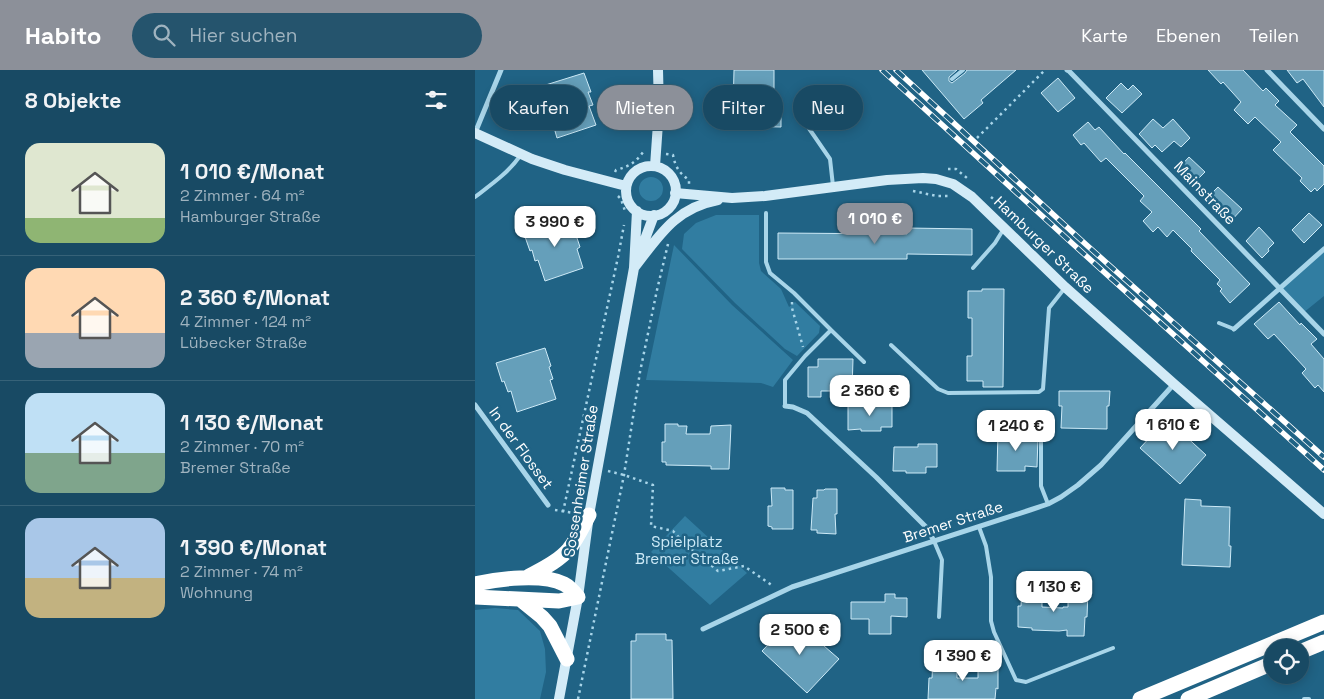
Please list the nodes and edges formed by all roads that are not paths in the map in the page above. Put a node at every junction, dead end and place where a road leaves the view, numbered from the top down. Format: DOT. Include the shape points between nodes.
graph roads {
  1 [pos="501,70"];
  2 [pos="657,70"];
  3 [pos="963,70"];
  4 [pos="1067,70"];
  5 [pos="1267,70"];
  6 [pos="952,79"];
  7 [pos="1324,129"];
  8 [pos="810,130"];
  9 [pos="475,133"];
  10 [pos="522,154"];
  11 [pos="655,166"];
  12 [pos="626,186"];
  13 [pos="834,188"];
  14 [pos="675,193"];
  15 [pos="475,197"];
  16 [pos="732,198"];
  17 [pos="637,211"];
  18 [pos="766,212"];
  19 [pos="654,215"];
  20 [pos="1004,228"];
  21 [pos="1324,249"];
  22 [pos="634,268"];
  23 [pos="973,268"];
  24 [pos="1065,287"];
  25 [pos="1279,288"];
  26 [pos="1219,323"];
  27 [pos="1234,329"];
  28 [pos="831,330"];
  29 [pos="1324,334"];
  30 [pos="891,345"];
  31 [pos="864,362"];
  32 [pos="1174,384"];
  33 [pos="475,405"];
  34 [pos="785,406"];
  35 [pos="1041,442"];
  36 [pos="1048,504"];
  37 [pos="548,505"];
  38 [pos="1324,514"];
  39 [pos="589,515"];
  40 [pos="979,526"];
  41 [pos="934,541"];
  42 [pos="526,578"];
  43 [pos="475,584"];
  44 [pos="475,597"];
  45 [pos="578,597"];
  46 [pos="521,600"];
  47 [pos="939,617"];
  48 [pos="1324,622"];
  49 [pos="703,629"];
  50 [pos="1324,642"];
  51 [pos="1113,648"];
  52 [pos="1309,648"];
  53 [pos="567,658"];
  54 [pos="1264,668"];
  55 [pos="559,699"];
  56 [pos="1140,699"];
  57 [pos="1187,699"];
  58 [pos="1304,699"];
  59 [pos="1309,699"];
  1 -- 9 [label="street"];
  2 -- 11 [label="street" via="659,109"];
  3 -- 6 [label="lane"];
  4 -- 25 [label="street, Mainstraße"];
  5 -- 7 [label="street"];
  8 -- 13 [label="lane" via="830,159"];
  9 -- 10 [label="street"];
  10 -- 12 [label="street" via="565,170"];
  10 -- 15 [label="lane" via="502,177"];
  11 -- 12 [label="street" via="637,170"];
  11 -- 14 [label="street" via="673,179"];
  12 -- 17 [label="street, Sossenheimer Straße" via="627,198"];
  13 -- 16 [label="street, Hamburger Straße"];
  13 -- 20 [label="street, Hamburger Straße" via="887,180 944,180 972,197"];
  14 -- 16 [label="street, Hamburger Straße"];
  14 -- 19 [label="street" via="669,208"];
  16 -- 22 [label="street" via="706,202 684,212 664,230"];
  17 -- 19 [label="street"];
  17 -- 22 [label="street, Sossenheimer Straße"];
  18 -- 28 [label="lane" via="766,262 771,273"];
  19 -- 22 [label="street, Sossenheimer Straße"];
  20 -- 23 [label="lane" via="995,244"];
  20 -- 24 [label="street, Hamburger Straße"];
  21 -- 25 [label="street"];
  22 -- 39 [label="street, Sossenheimer Straße"];
  24 -- 30 [label="lane" via="1049,308 1043,388 1039,392 948,393 938,389"];
  24 -- 32 [label="street, Hamburger Straße"];
  25 -- 27 [label="street"];
  25 -- 29 [label="street, Mainstraße"];
  26 -- 27 [label="lane"];
  28 -- 31 [label="lane"];
  28 -- 34 [label="lane" via="785,380"];
  32 -- 36 [label="street, Bremer Straße" via="1101,465"];
  32 -- 38 [label="street, Hamburger Straße"];
  33 -- 37 [label="street, In der Flosset"];
  34 -- 41 [label="street" via="807,413 926,527"];
  35 -- 36 [label="lane" via="1041,486"];
  36 -- 40 [label="street, Bremer Straße"];
  39 -- 42 [label="highway" via="568,550"];
  39 -- 45 [label="street, Sossenheimer Straße"];
  40 -- 41 [label="street, Bremer Straße"];
  40 -- 51 [label="lane" via="991,577 991,621 1016,680 1026,682"];
  41 -- 47 [label="lane" via="942,560"];
  41 -- 49 [label="street, Bremer Straße" via="792,587"];
  42 -- 43 [label="highway"];
  42 -- 45 [label="highway" via="564,584"];
  44 -- 46 [label="highway"];
  45 -- 46 [label="highway" via="559,601"];
  45 -- 53 [label="street, Sossenheimer Straße"];
  46 -- 53 [label="highway" via="550,626"];
  48 -- 56 [label="highway"];
  50 -- 52 [label="highway"];
  53 -- 55 [label="street, Sossenheimer Straße"];
  54 -- 57 [label="highway"];
  58 -- 59 [label="lane"];
}
